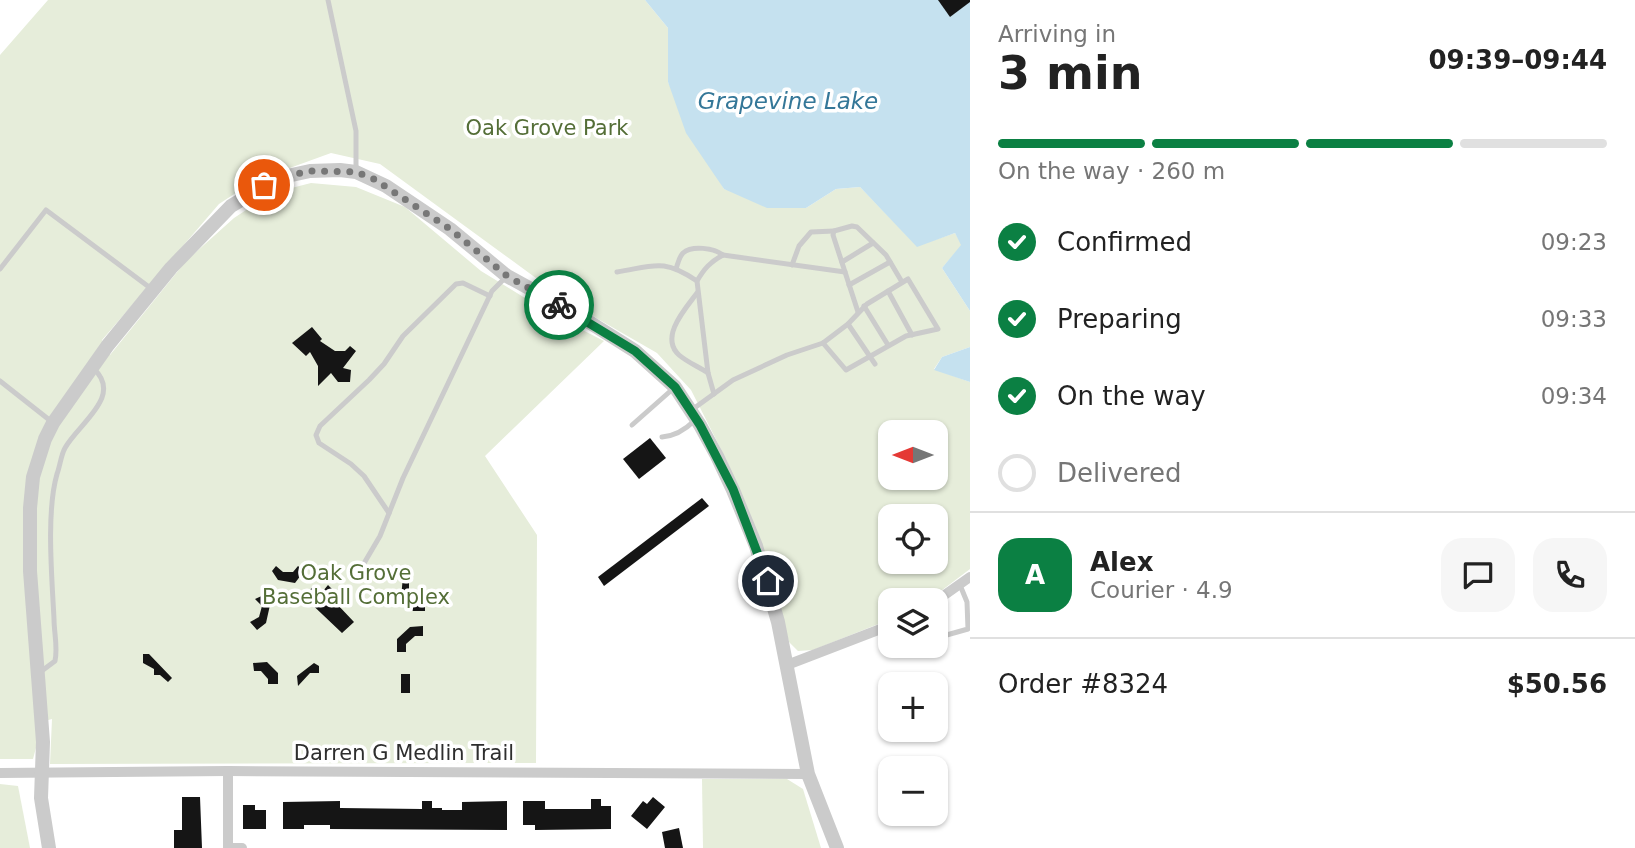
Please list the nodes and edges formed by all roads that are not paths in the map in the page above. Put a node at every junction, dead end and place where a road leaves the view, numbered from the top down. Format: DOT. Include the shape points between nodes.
graph roads {
  1 [pos="328,0"];
  2 [pos="356,172"];
  3 [pos="834,233"];
  4 [pos="873,243"];
  5 [pos="723,255"];
  6 [pos="842,262"];
  7 [pos="891,262"];
  8 [pos="792,265"];
  9 [pos="0,269"];
  10 [pos="676,269"];
  11 [pos="617,272"];
  12 [pos="845,272"];
  13 [pos="507,276"];
  14 [pos="905,280"];
  15 [pos="697,281"];
  16 [pos="849,285"];
  17 [pos="153,290"];
  18 [pos="888,291"];
  19 [pos="698,292"];
  20 [pos="490,296"];
  21 [pos="864,306"];
  22 [pos="858,312"];
  23 [pos="848,324"];
  24 [pos="912,335"];
  25 [pos="823,343"];
  26 [pos="888,345"];
  27 [pos="869,356"];
  28 [pos="875,364"];
  29 [pos="92,368"];
  30 [pos="708,373"];
  31 [pos="0,381"];
  32 [pos="675,387"];
  33 [pos="714,394"];
  34 [pos="693,415"];
  35 [pos="53,423"];
  36 [pos="632,425"];
  37 [pos="662,437"];
  38 [pos="389,513"];
  39 [pos="363,565"];
  40 [pos="970,577"];
  41 [pos="960,584"];
  42 [pos="948,592"];
  43 [pos="878,632"];
  44 [pos="948,635"];
  45 [pos="787,664"];
  46 [pos="39,673"];
  47 [pos="228,771"];
  48 [pos="42,772"];
  49 [pos="0,773"];
  50 [pos="808,774"];
  51 [pos="49,848"];
  52 [pos="228,848"];
  53 [pos="242,848"];
  54 [pos="837,848"];
  1 -- 2 [label="lane" via="356,131"];
  2 -- 13 [label="street" via="450,229"];
  2 -- 17 [label="street" via="310,171 278,178 251,192 208,228"];
  3 -- 4 [label="lane" via="852,226"];
  3 -- 6 [label="lane"];
  3 -- 8 [label="lane" via="811,232"];
  4 -- 6 [label="lane"];
  4 -- 7 [label="lane"];
  5 -- 8 [label="lane"];
  5 -- 10 [label="lane" via="691,248"];
  5 -- 15 [label="lane" via="712,261"];
  6 -- 12 [label="lane"];
  7 -- 14 [label="lane"];
  7 -- 16 [label="lane"];
  8 -- 12 [label="lane"];
  9 -- 17 [label="lane" via="46,210"];
  10 -- 11 [label="lane" via="649,265"];
  10 -- 15 [label="lane"];
  12 -- 16 [label="lane"];
  13 -- 20 [label="lane"];
  13 -- 32 [label="street" via="635,351"];
  14 -- 18 [label="lane"];
  14 -- 24 [label="lane" via="938,329"];
  15 -- 19 [label="lane"];
  16 -- 22 [label="lane"];
  17 -- 29 [label="street"];
  18 -- 21 [label="lane"];
  18 -- 24 [label="lane"];
  19 -- 30 [label="lane"];
  19 -- 30 [label="lane" via="678,318 672,342 678,355"];
  20 -- 38 [label="lane"];
  20 -- 38 [label="lane" via="456,284 403,336 369,380 320,426 319,443 364,476"];
  21 -- 22 [label="lane"];
  21 -- 26 [label="lane"];
  22 -- 23 [label="lane"];
  23 -- 25 [label="lane"];
  23 -- 27 [label="lane"];
  24 -- 26 [label="lane"];
  25 -- 27 [label="lane" via="846,370"];
  25 -- 33 [label="lane" via="733,380"];
  26 -- 27 [label="lane"];
  27 -- 28 [label="lane"];
  29 -- 35 [label="street"];
  29 -- 46 [label="lane" via="103,377 103,398 65,448 53,487 57,650 55,661"];
  30 -- 33 [label="lane"];
  31 -- 35 [label="lane"];
  32 -- 34 [label="street"];
  32 -- 36 [label="lane"];
  33 -- 34 [label="lane"];
  34 -- 37 [label="lane" via="686,428"];
  34 -- 45 [label="street" via="733,489 756,546"];
  35 -- 46 [label="street" via="38,455 30,508"];
  38 -- 39 [label="lane"];
  40 -- 41 [label="street"];
  41 -- 42 [label="street"];
  41 -- 44 [label="lane" via="967,602 968,629"];
  43 -- 45 [label="street"];
  45 -- 50 [label="street"];
  46 -- 48 [label="street"];
  47 -- 48 [label="street, Darren G Medlin Trail"];
  47 -- 50 [label="street, Darren G Medlin Trail"];
  47 -- 52 [label="street"];
  48 -- 49 [label="street, Darren G Medlin Trail"];
  48 -- 51 [label="street"];
  50 -- 54 [label="street"];
  52 -- 53 [label="street"];
}
